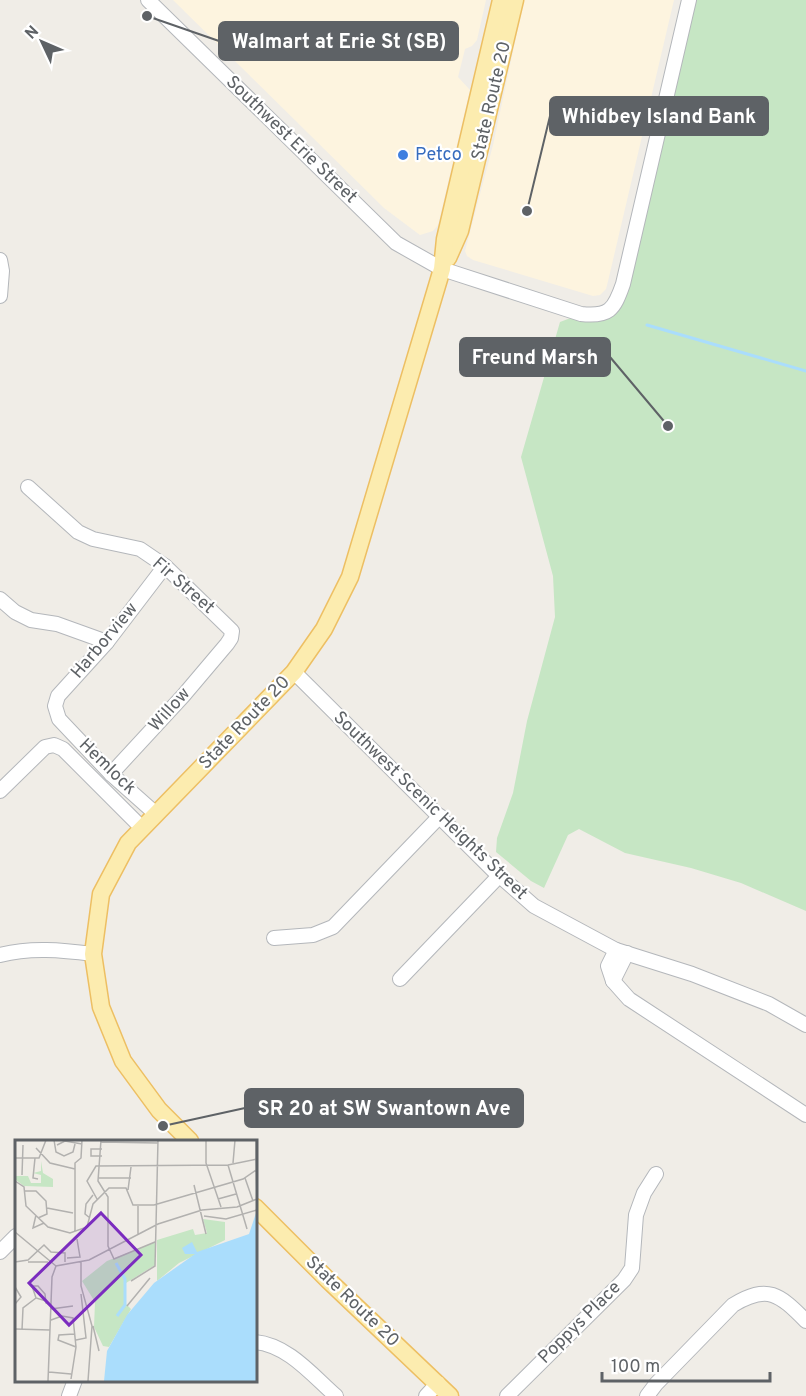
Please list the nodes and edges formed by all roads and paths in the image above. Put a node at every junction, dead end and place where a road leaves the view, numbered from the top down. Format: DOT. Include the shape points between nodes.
graph roads {
  1 [pos="148,0"];
  2 [pos="501,0"];
  3 [pos="515,0"];
  4 [pos="689,0"];
  5 [pos="0,260"];
  6 [pos="442,269"];
  7 [pos="0,296"];
  8 [pos="28,487"];
  9 [pos="165,566"];
  10 [pos="0,599"];
  11 [pos="107,642"];
  12 [pos="227,644"];
  13 [pos="294,672"];
  14 [pos="59,719"];
  15 [pos="111,774"];
  16 [pos="0,791"];
  17 [pos="156,814"];
  18 [pos="440,816"];
  19 [pos="142,828"];
  20 [pos="500,876"];
  21 [pos="274,938"];
  22 [pos="621,951"];
  23 [pos="93,954"];
  24 [pos="0,955"];
  25 [pos="400,979"];
  26 [pos="806,1025"];
  27 [pos="806,1115"];
  28 [pos="189,1140"];
  29 [pos="656,1174"];
  30 [pos="256,1208"];
  31 [pos="15,1237"];
  32 [pos="0,1252"];
  33 [pos="806,1321"];
  34 [pos="256,1342"];
  35 [pos="75,1381"];
  36 [pos="438,1383"];
  37 [pos="69,1396"];
  38 [pos="336,1396"];
  39 [pos="426,1396"];
  40 [pos="450,1396"];
  41 [pos="507,1396"];
  42 [pos="647,1396"];
  1 -- 6 [label="street, Southwest Erie Street" via="396,243"];
  2 -- 6 [label="main road, State Route 20" via="445,239"];
  3 -- 6 [label="main road, State Route 20" via="460,231"];
  4 -- 6 [label="street, Southwest Erie Street" via="623,284 609,312 581,314"];
  5 -- 7 [label="street"];
  6 -- 13 [label="main road, State Route 20" via="350,577 324,628"];
  8 -- 9 [label="street, Fir Street" via="78,532 140,549"];
  9 -- 11 [label="street, Harborview"];
  9 -- 12 [label="street, Fir Street" via="229,626 232,631"];
  10 -- 11 [label="street" via="31,620 57,624"];
  11 -- 14 [label="street, Harborview" via="58,696 55,706"];
  12 -- 15 [label="street, Willow"];
  13 -- 17 [label="main road, State Route 20"];
  13 -- 18 [label="street, Southwest Scenic Heights Street"];
  14 -- 15 [label="street, Hemlock"];
  15 -- 17 [label="street, Hemlock"];
  16 -- 19 [label="street" via="45,747 54,745 63,749"];
  17 -- 19 [label="main road, State Route 20"];
  18 -- 20 [label="street, Southwest Scenic Heights Street"];
  18 -- 21 [label="street" via="333,927 313,935"];
  19 -- 23 [label="main road, State Route 20" via="128,843 101,894"];
  20 -- 22 [label="street, Southwest Scenic Heights Street" via="534,906"];
  20 -- 25 [label="street"];
  22 -- 26 [label="street, Southwest Scenic Heights Street" via="769,1004"];
  22 -- 27 [label="street" via="613,981 628,999"];
  23 -- 24 [label="street" via="62,950"];
  23 -- 28 [label="main road, State Route 20" via="101,1007 123,1061 159,1110"];
  29 -- 41 [label="street, Poppys Place" via="636,1215 632,1268 624,1280"];
  30 -- 36 [label="main road, State Route 20"];
  31 -- 32 [label="street"];
  33 -- 42 [label="street" via="790,1305 770,1294 748,1296 733,1305"];
  34 -- 38 [label="street" via="268,1343 294,1358"];
  35 -- 37 [label="street"];
  36 -- 39 [label="street"];
  36 -- 40 [label="main road, State Route 20"];
}
